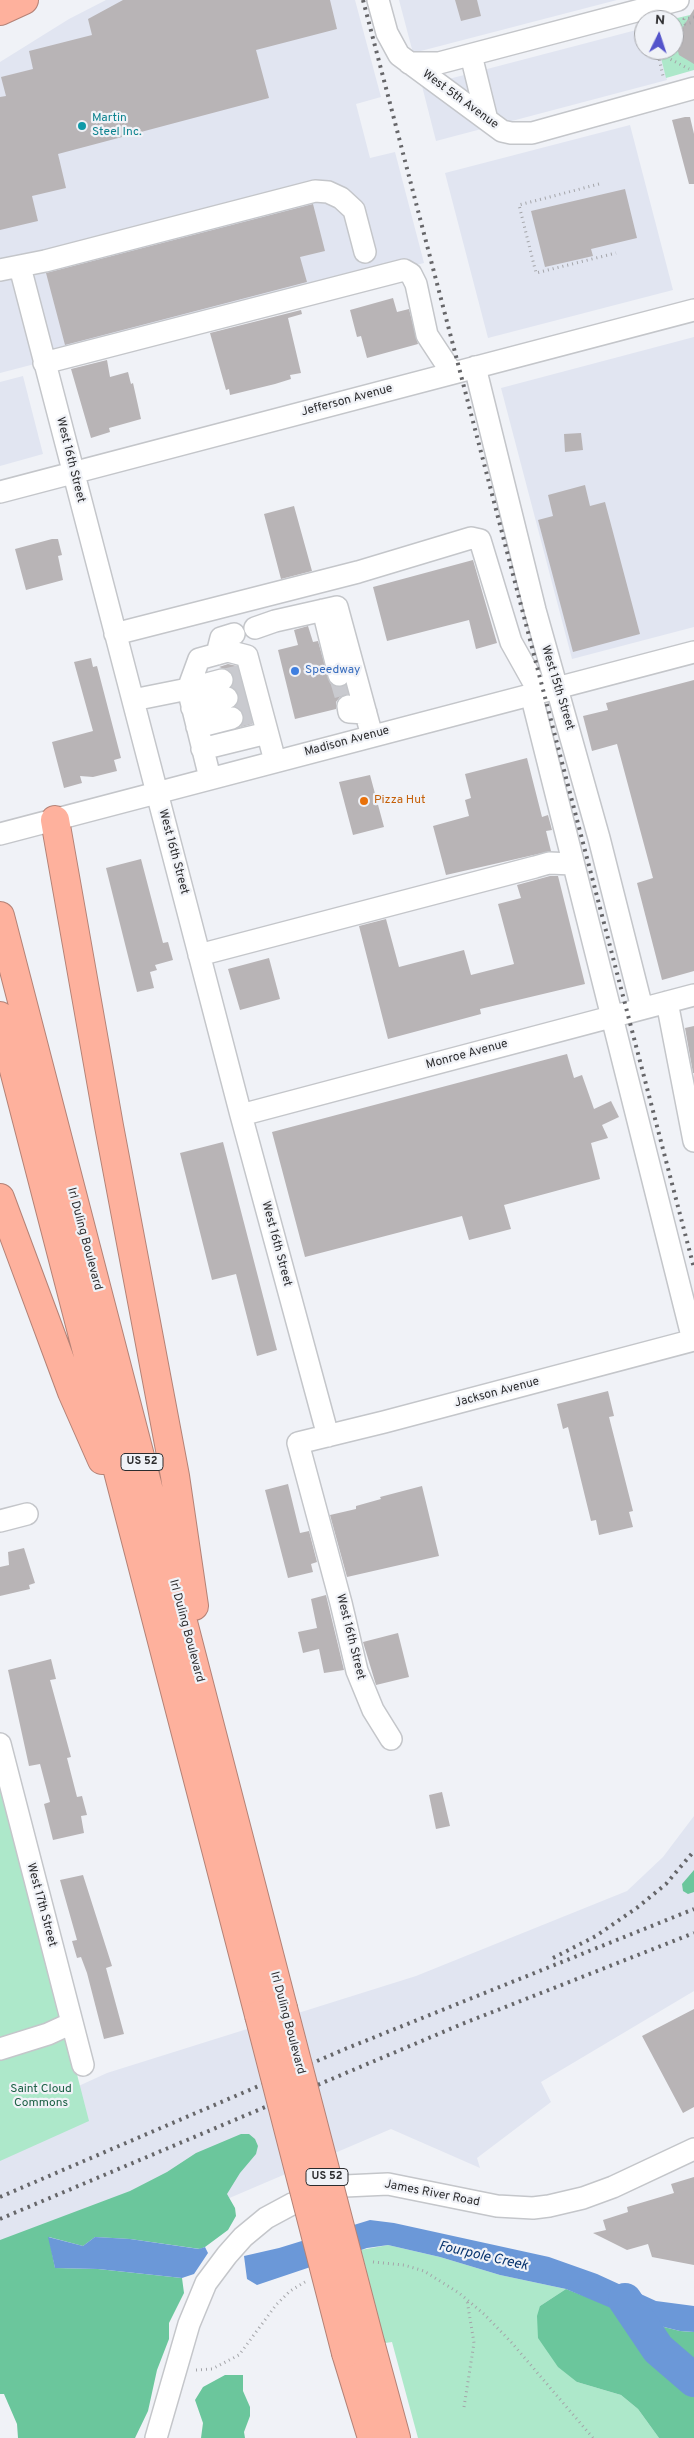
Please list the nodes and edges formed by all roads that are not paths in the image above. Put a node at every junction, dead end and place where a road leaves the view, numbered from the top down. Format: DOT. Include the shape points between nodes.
graph roads {
  1 [pos="24,0"];
  2 [pos="378,0"];
  3 [pos="678,0"];
  4 [pos="0,11"];
  5 [pos="470,55"];
  6 [pos="409,63"];
  7 [pos="694,88"];
  8 [pos="487,120"];
  9 [pos="365,252"];
  10 [pos="10,269"];
  11 [pos="694,310"];
  12 [pos="44,363"];
  13 [pos="475,367"];
  14 [pos="452,373"];
  15 [pos="73,473"];
  16 [pos="0,492"];
  17 [pos="323,610"];
  18 [pos="255,628"];
  19 [pos="115,634"];
  20 [pos="234,634"];
  21 [pos="694,652"];
  22 [pos="216,654"];
  23 [pos="339,675"];
  24 [pos="542,691"];
  25 [pos="243,695"];
  26 [pos="133,700"];
  27 [pos="192,708"];
  28 [pos="267,733"];
  29 [pos="372,736"];
  30 [pos="202,748"];
  31 [pos="276,761"];
  32 [pos="210,778"];
  33 [pos="157,793"];
  34 [pos="55,820"];
  35 [pos="0,834"];
  36 [pos="573,864"];
  37 [pos="0,916"];
  38 [pos="199,955"];
  39 [pos="694,995"];
  40 [pos="667,1002"];
  41 [pos="642,1008"];
  42 [pos="0,1016"];
  43 [pos="611,1017"];
  44 [pos="241,1115"];
  45 [pos="694,1141"];
  46 [pos="0,1198"];
  47 [pos="694,1340"];
  48 [pos="328,1436"];
  49 [pos="298,1443"];
  50 [pos="27,1514"];
  51 [pos="0,1521"];
  52 [pos="132,1525"];
  53 [pos="208,1717"];
  54 [pos="391,1739"];
  55 [pos="0,1744"];
  56 [pos="271,2011"];
  57 [pos="72,2023"];
  58 [pos="0,2049"];
  59 [pos="83,2065"];
  60 [pos="694,2148"];
  61 [pos="346,2353"];
  62 [pos="156,2438"];
  63 [pos="357,2438"];
  64 [pos="372,2438"];
  65 [pos="396,2438"];
  1 -- 4 [label="highway"];
  2 -- 6 [label="street" via="392,44"];
  3 -- 5 [label="street, West 5th Avenue"];
  5 -- 6 [label="street, West 5th Avenue" via="439,63"];
  5 -- 8 [label="street"];
  6 -- 8 [label="street, West 5th Avenue"];
  7 -- 8 [label="street, West 5th Avenue" via="532,133 502,131"];
  9 -- 10 [label="street" via="354,210 328,192 315,191"];
  10 -- 12 [label="street, West 16th Street"];
  11 -- 13 [label="street, Jefferson Avenue"];
  12 -- 14 [label="street" via="404,270 411,274 416,284 427,335"];
  12 -- 15 [label="street, West 16th Street"];
  13 -- 14 [label="street, Jefferson Avenue"];
  13 -- 24 [label="street, West 15th Street" via="535,610"];
  14 -- 15 [label="street, Jefferson Avenue"];
  15 -- 16 [label="street, Jefferson Avenue"];
  15 -- 19 [label="street, West 16th Street"];
  17 -- 18 [label="street"];
  17 -- 23 [label="street"];
  17 -- 29 [label="street" via="337,607 357,710"];
  19 -- 24 [label="street" via="358,572 471,538 480,540 511,642"];
  19 -- 26 [label="street, West 16th Street"];
  20 -- 22 [label="street" via="221,638"];
  21 -- 24 [label="street, Madison Avenue"];
  22 -- 25 [label="street" via="228,651 247,656"];
  22 -- 27 [label="street" via="199,658"];
  24 -- 29 [label="street, Madison Avenue"];
  24 -- 36 [label="street"];
  24 -- 41 [label="street, West 15th Street" via="599,838"];
  25 -- 27 [label="street"];
  25 -- 27 [label="street"];
  25 -- 28 [label="street"];
  26 -- 27 [label="street"];
  26 -- 33 [label="street, West 16th Street"];
  27 -- 30 [label="street"];
  28 -- 30 [label="street"];
  28 -- 31 [label="street"];
  29 -- 31 [label="street, Madison Avenue"];
  30 -- 32 [label="street"];
  31 -- 32 [label="street, Madison Avenue"];
  32 -- 33 [label="street, Madison Avenue"];
  33 -- 34 [label="street, Madison Avenue"];
  33 -- 38 [label="street, West 16th Street"];
  34 -- 35 [label="street, Madison Avenue"];
  34 -- 53 [label="highway" via="175,1476"];
  36 -- 38 [label="street" via="535,866"];
  36 -- 43 [label="street"];
  37 -- 53 [label="highway, Irl Duling Boulevard / US 52"];
  38 -- 44 [label="street, West 16th Street"];
  39 -- 40 [label="street, Monroe Avenue"];
  40 -- 41 [label="street, Monroe Avenue"];
  40 -- 45 [label="street"];
  41 -- 43 [label="street, Monroe Avenue"];
  42 -- 52 [label="highway, Irl Duling Boulevard / US 52"];
  43 -- 44 [label="street, Monroe Avenue"];
  43 -- 47 [label="street"];
  44 -- 48 [label="street, West 16th Street"];
  46 -- 52 [label="highway" via="72,1392"];
  47 -- 48 [label="street, Jackson Avenue"];
  48 -- 49 [label="street, Jackson Avenue"];
  49 -- 54 [label="street, West 16th Street" via="342,1603 357,1671 373,1710"];
  50 -- 51 [label="street"];
  52 -- 56 [label="highway, Irl Duling Boulevard / US 52"];
  53 -- 56 [label="highway, Irl Duling Boulevard / US 52"];
  55 -- 57 [label="street, West 17th Street"];
  56 -- 61 [label="highway, Irl Duling Boulevard / US 52, bridge"];
  56 -- 65 [label="highway, Irl Duling Boulevard / US 52, bridge"];
  57 -- 58 [label="street"];
  57 -- 59 [label="street, West 17th Street"];
  60 -- 62 [label="street, James River Road" via="613,2188 549,2206 497,2206 388,2184 345,2186 292,2204 266,2218 243,2237 215,2270 197,2302"];
  61 -- 63 [label="highway, US 52"];
  61 -- 64 [label="highway"];
}
